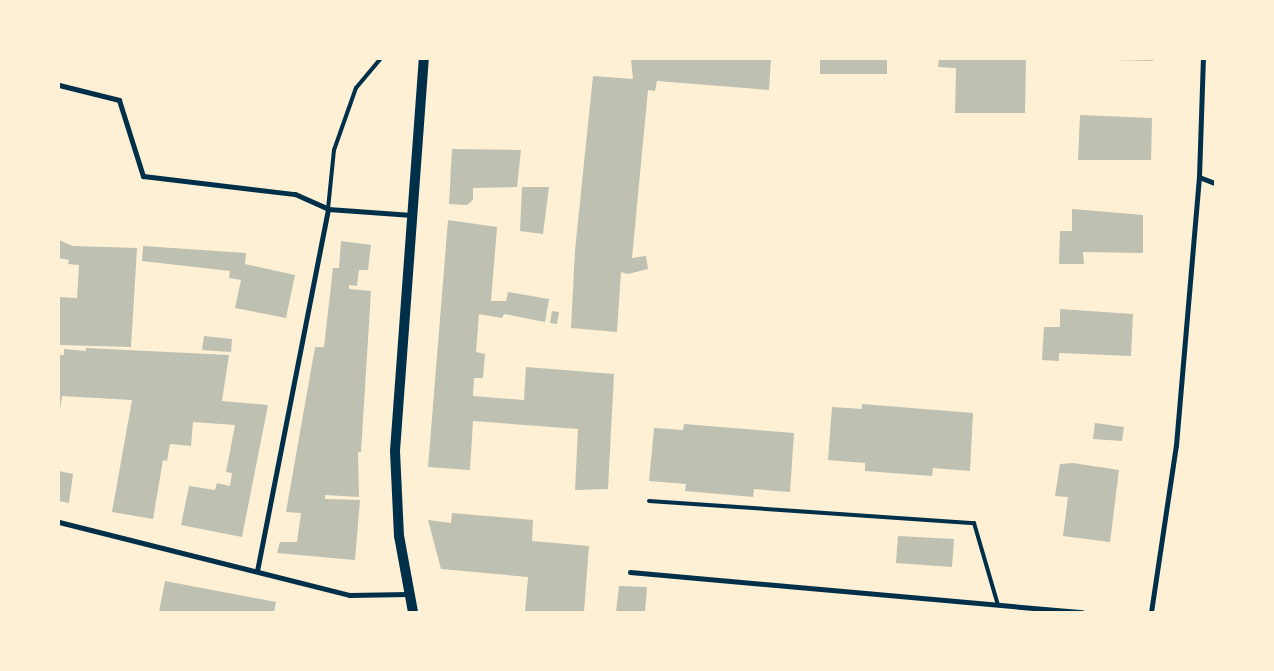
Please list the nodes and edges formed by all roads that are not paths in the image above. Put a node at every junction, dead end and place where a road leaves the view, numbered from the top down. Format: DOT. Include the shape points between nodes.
graph roads {
  1 [pos="380,59"];
  2 [pos="424,59"];
  3 [pos="1203,59"];
  4 [pos="59,85"];
  5 [pos="1199,177"];
  6 [pos="1215,183"];
  7 [pos="328,209"];
  8 [pos="412,216"];
  9 [pos="649,501"];
  10 [pos="59,522"];
  11 [pos="257,571"];
  12 [pos="630,572"];
  13 [pos="408,594"];
  14 [pos="998,605"];
  15 [pos="413,612"];
  16 [pos="1082,612"];
  17 [pos="1152,612"];
  1 -- 7 [label="lane" via="356,88 334,150"];
  2 -- 8 [label="main road"];
  3 -- 5 [label="street"];
  4 -- 7 [label="street" via="119,100 143,176 295,194"];
  5 -- 6 [label="street"];
  5 -- 17 [label="street" via="1176,445"];
  7 -- 8 [label="street"];
  7 -- 11 [label="street"];
  8 -- 13 [label="main road" via="396,451 399,536"];
  9 -- 14 [label="lane" via="974,523"];
  10 -- 11 [label="street"];
  11 -- 13 [label="street" via="349,595"];
  12 -- 14 [label="street"];
  13 -- 15 [label="main road"];
  14 -- 16 [label="street"];
}
